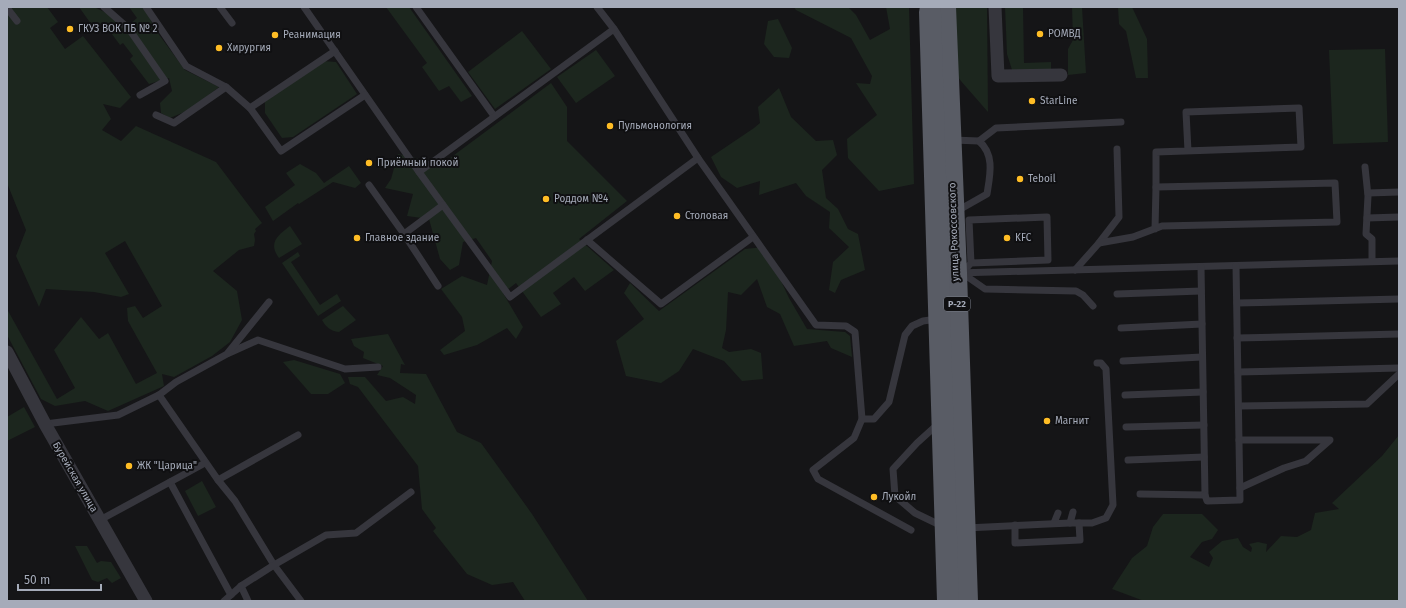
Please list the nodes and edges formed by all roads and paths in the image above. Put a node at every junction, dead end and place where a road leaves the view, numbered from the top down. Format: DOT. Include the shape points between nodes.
graph roads {
  1 [pos="104,7"];
  2 [pos="146,7"];
  3 [pos="220,7"];
  4 [pos="304,7"];
  5 [pos="416,7"];
  6 [pos="597,7"];
  7 [pos="930,7"];
  8 [pos="945,7"];
  9 [pos="995,7"];
  10 [pos="7,8"];
  11 [pos="17,21"];
  12 [pos="232,23"];
  13 [pos="614,29"];
  14 [pos="335,51"];
  15 [pos="1061,75"];
  16 [pos="226,87"];
  17 [pos="140,95"];
  18 [pos="365,95"];
  19 [pos="250,108"];
  20 [pos="156,115"];
  21 [pos="494,116"];
  22 [pos="1121,122"];
  23 [pos="951,139"];
  24 [pos="980,141"];
  25 [pos="1117,149"];
  26 [pos="1188,151"];
  27 [pos="698,158"];
  28 [pos="1365,167"];
  29 [pos="418,172"];
  30 [pos="369,185"];
  31 [pos="1156,187"];
  32 [pos="1399,192"];
  33 [pos="1368,193"];
  34 [pos="443,205"];
  35 [pos="954,213"];
  36 [pos="1399,217"];
  37 [pos="1367,218"];
  38 [pos="1156,229"];
  39 [pos="404,234"];
  40 [pos="753,237"];
  41 [pos="588,240"];
  42 [pos="1099,243"];
  43 [pos="1372,261"];
  44 [pos="1399,261"];
  45 [pos="1236,266"];
  46 [pos="1201,267"];
  47 [pos="963,270"];
  48 [pos="1075,270"];
  49 [pos="438,286"];
  50 [pos="1201,291"];
  51 [pos="1117,294"];
  52 [pos="1399,299"];
  53 [pos="269,302"];
  54 [pos="1236,303"];
  55 [pos="1092,306"];
  56 [pos="940,318"];
  57 [pos="1202,324"];
  58 [pos="1121,328"];
  59 [pos="1399,334"];
  60 [pos="1237,338"];
  61 [pos="7,352"];
  62 [pos="227,354"];
  63 [pos="1202,357"];
  64 [pos="1123,361"];
  65 [pos="1097,362"];
  66 [pos="378,367"];
  67 [pos="1399,368"];
  68 [pos="1238,372"];
  69 [pos="1399,374"];
  70 [pos="1203,392"];
  71 [pos="160,395"];
  72 [pos="1125,395"];
  73 [pos="1238,406"];
  74 [pos="862,418"];
  75 [pos="943,420"];
  76 [pos="46,424"];
  77 [pos="1204,425"];
  78 [pos="1126,427"];
  79 [pos="298,435"];
  80 [pos="1239,440"];
  81 [pos="1204,457"];
  82 [pos="1128,460"];
  83 [pos="205,463"];
  84 [pos="218,480"];
  85 [pos="170,482"];
  86 [pos="1240,488"];
  87 [pos="411,492"];
  88 [pos="1140,494"];
  89 [pos="1205,495"];
  90 [pos="1073,512"];
  91 [pos="1058,513"];
  92 [pos="100,520"];
  93 [pos="1054,523"];
  94 [pos="1070,523"];
  95 [pos="1079,523"];
  96 [pos="1015,525"];
  97 [pos="955,528"];
  98 [pos="911,530"];
  99 [pos="274,565"];
  100 [pos="242,586"];
  101 [pos="231,595"];
  102 [pos="146,601"];
  103 [pos="224,601"];
  104 [pos="248,601"];
  105 [pos="300,601"];
  106 [pos="948,601"];
  107 [pos="967,601"];
  1 -- 17 [label="lane" via="129,29 165,81"];
  2 -- 16 [label="lane" via="186,66"];
  3 -- 12 [label="lane"];
  4 -- 14 [label="lane"];
  5 -- 21 [label="lane"];
  6 -- 13 [label="lane"];
  7 -- 56 [label="highway, улица Рокоссовского / Р-22"];
  8 -- 23 [label="highway, улица Рокоссовского / Р-22"];
  9 -- 15 [label="street" via="998,76"];
  10 -- 11 [label="lane"];
  13 -- 21 [label="lane"];
  13 -- 27 [label="lane"];
  14 -- 18 [label="lane"];
  14 -- 19 [label="lane"];
  16 -- 19 [label="lane"];
  16 -- 20 [label="lane" via="174,123"];
  18 -- 19 [label="lane" via="281,151"];
  18 -- 29 [label="lane"];
  21 -- 29 [label="lane"];
  22 -- 24 [label="lane" via="996,128"];
  23 -- 24 [label="lane"];
  23 -- 35 [label="highway, улица Рокоссовского / Р-22"];
  24 -- 35 [label="lane" via="988,152 991,172 987,194"];
  25 -- 42 [label="lane" via="1119,217"];
  26 -- 26 [label="lane" via="1301,147 1299,108 1186,112"];
  26 -- 31 [label="lane" via="1156,152"];
  27 -- 40 [label="lane"];
  27 -- 41 [label="lane"];
  28 -- 33 [label="lane"];
  29 -- 34 [label="lane"];
  30 -- 39 [label="lane"];
  31 -- 38 [label="lane"];
  31 -- 38 [label="lane" via="1335,183 1337,222 1162,226"];
  32 -- 33 [label="lane"];
  33 -- 37 [label="lane"];
  34 -- 39 [label="lane"];
  34 -- 41 [label="lane" via="510,297"];
  35 -- 47 [label="highway, улица Рокоссовского / Р-22"];
  36 -- 37 [label="lane"];
  37 -- 43 [label="lane" via="1366,234 1372,239"];
  38 -- 42 [label="lane" via="1133,237"];
  39 -- 49 [label="lane"];
  40 -- 41 [label="lane" via="661,304"];
  40 -- 74 [label="lane" via="816,325 846,326 855,332"];
  42 -- 48 [label="lane"];
  43 -- 44 [label="lane"];
  43 -- 45 [label="lane"];
  45 -- 46 [label="lane"];
  45 -- 54 [label="lane"];
  46 -- 48 [label="lane"];
  46 -- 50 [label="lane"];
  47 -- 47 [label="lane" via="1048,260 1047,217 969,220"];
  47 -- 48 [label="lane"];
  47 -- 55 [label="lane" via="985,289 1076,291"];
  47 -- 97 [label="highway, улица Рокоссовского / Р-22"];
  50 -- 51 [label="lane"];
  50 -- 57 [label="lane"];
  52 -- 54 [label="lane"];
  53 -- 62 [label="lane"];
  54 -- 60 [label="lane"];
  56 -- 74 [label="lane" via="912,326 905,335 889,402 874,419"];
  56 -- 75 [label="highway, улица Рокоссовского / Р-22"];
  57 -- 58 [label="lane"];
  57 -- 63 [label="lane"];
  59 -- 60 [label="lane"];
  60 -- 68 [label="lane"];
  61 -- 76 [label="street, Бурейская улица"];
  62 -- 66 [label="lane" via="258,340 345,369"];
  62 -- 71 [label="lane" via="176,382"];
  63 -- 64 [label="lane"];
  63 -- 70 [label="lane"];
  65 -- 95 [label="lane" via="1106,370 1113,505 1106,518 1092,523"];
  67 -- 68 [label="lane"];
  68 -- 73 [label="lane"];
  69 -- 73 [label="lane" via="1367,404"];
  70 -- 72 [label="lane"];
  70 -- 77 [label="lane"];
  71 -- 76 [label="lane" via="118,414"];
  71 -- 83 [label="lane"];
  73 -- 80 [label="lane"];
  74 -- 98 [label="lane" via="854,438 813,470 818,479"];
  75 -- 97 [label="highway, улица Рокоссовского / Р-22"];
  75 -- 97 [label="lane" via="893,469 894,496 915,513"];
  76 -- 92 [label="street, Бурейская улица"];
  77 -- 78 [label="lane"];
  77 -- 81 [label="lane"];
  79 -- 84 [label="lane"];
  80 -- 86 [label="lane"];
  80 -- 86 [label="lane" via="1330,440 1306,461"];
  81 -- 82 [label="lane"];
  81 -- 89 [label="lane"];
  83 -- 84 [label="lane"];
  83 -- 85 [label="lane"];
  84 -- 99 [label="lane" via="235,501"];
  85 -- 92 [label="lane"];
  85 -- 101 [label="lane"];
  86 -- 89 [label="lane" via="1240,500 1207,501"];
  87 -- 99 [label="lane" via="356,533 326,535"];
  88 -- 89 [label="lane"];
  90 -- 94 [label="lane"];
  91 -- 93 [label="lane"];
  92 -- 102 [label="street, Бурейская улица"];
  93 -- 94 [label="lane"];
  93 -- 96 [label="lane"];
  94 -- 95 [label="lane"];
  95 -- 96 [label="lane" via="1080,540 1015,543"];
  96 -- 97 [label="lane"];
  97 -- 106 [label="highway, улица Рокоссовского / Р-22"];
  97 -- 107 [label="highway, улица Рокоссовского / Р-22"];
  99 -- 100 [label="lane"];
  99 -- 105 [label="lane"];
  100 -- 101 [label="lane"];
  100 -- 104 [label="lane"];
  101 -- 103 [label="lane"];
}
